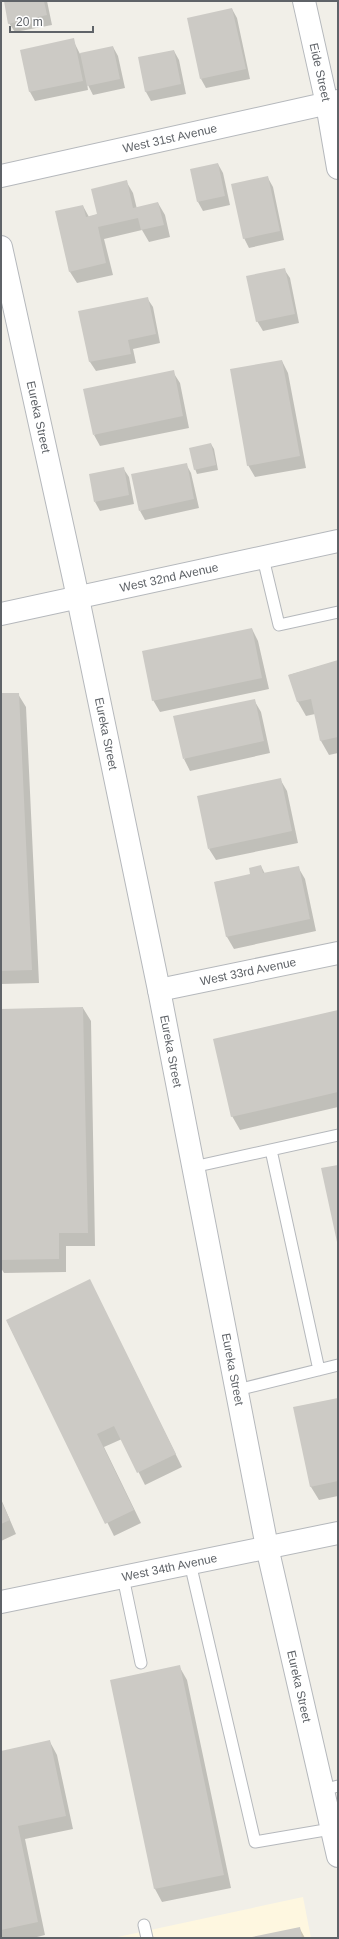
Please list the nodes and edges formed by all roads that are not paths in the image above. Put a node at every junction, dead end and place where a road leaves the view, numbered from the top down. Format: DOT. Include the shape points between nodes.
graph roads {
  1 [pos="304,1"];
  2 [pos="332,103"];
  3 [pos="338,168"];
  4 [pos="1,176"];
  5 [pos="1,247"];
  6 [pos="338,541"];
  7 [pos="263,558"];
  8 [pos="78,598"];
  9 [pos="338,612"];
  10 [pos="1,614"];
  11 [pos="338,953"];
  12 [pos="159,990"];
  13 [pos="338,1135"];
  14 [pos="272,1150"];
  15 [pos="194,1167"];
  16 [pos="338,1365"];
  17 [pos="319,1370"];
  18 [pos="236,1390"];
  19 [pos="338,1533"];
  20 [pos="267,1547"];
  21 [pos="190,1563"];
  22 [pos="123,1578"];
  23 [pos="1,1602"];
  24 [pos="141,1663"];
  25 [pos="330,1788"];
  26 [pos="331,1829"];
  27 [pos="338,1856"];
  28 [pos="144,1925"];
  29 [pos="147,1938"];
  1 -- 2 [label="street, Eide Street"];
  2 -- 3 [label="street, Eide Street"];
  2 -- 4 [label="street, West 31st Avenue"];
  5 -- 8 [label="street, Eureka Street"];
  6 -- 7 [label="street, West 32nd Avenue"];
  7 -- 8 [label="street, West 32nd Avenue"];
  7 -- 9 [label="lane" via="279,625"];
  8 -- 10 [label="street, West 32nd Avenue"];
  8 -- 12 [label="street, Eureka Street"];
  11 -- 12 [label="street, West 33rd Avenue"];
  12 -- 15 [label="street, Eureka Street"];
  13 -- 14 [label="lane"];
  14 -- 15 [label="lane"];
  14 -- 17 [label="lane"];
  15 -- 18 [label="street, Eureka Street"];
  16 -- 17 [label="lane"];
  17 -- 18 [label="lane"];
  18 -- 20 [label="street, Eureka Street"];
  19 -- 20 [label="street, West 34th Avenue"];
  20 -- 21 [label="street, West 34th Avenue"];
  20 -- 25 [label="street, Eureka Street"];
  21 -- 22 [label="street, West 34th Avenue"];
  21 -- 26 [label="lane" via="256,1842"];
  22 -- 23 [label="street, West 34th Avenue"];
  22 -- 24 [label="lane"];
  25 -- 26 [label="street, Eureka Street"];
  26 -- 27 [label="street, Eureka Street"];
  28 -- 29 [label="lane"];
}
